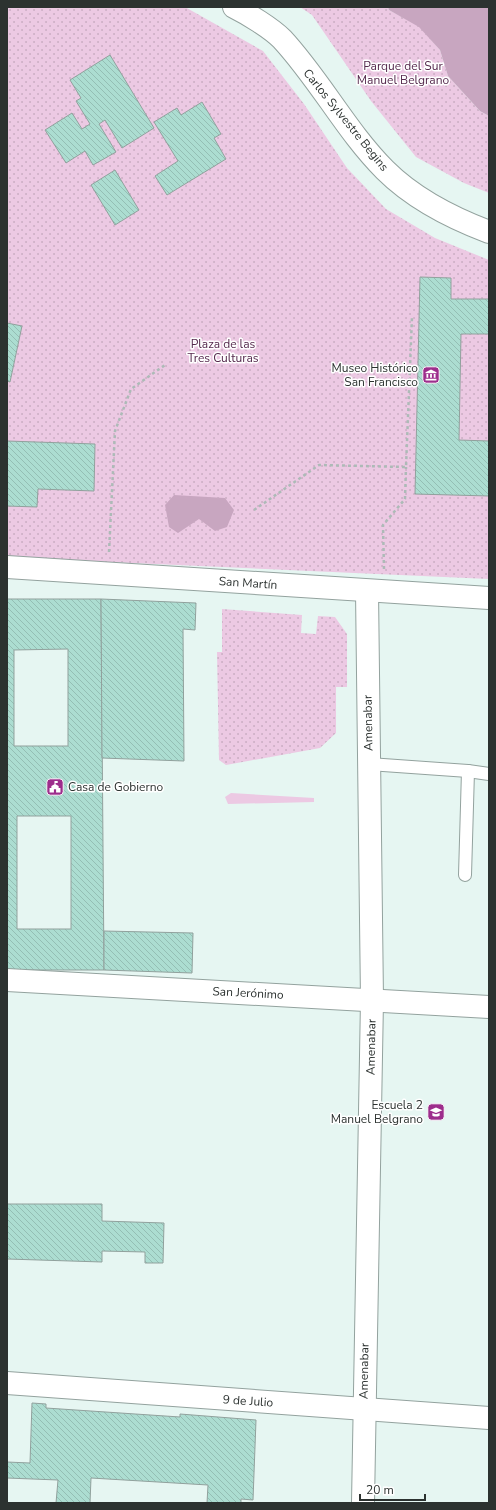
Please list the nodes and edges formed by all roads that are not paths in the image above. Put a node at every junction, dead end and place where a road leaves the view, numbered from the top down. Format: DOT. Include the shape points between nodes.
graph roads {
  1 [pos="234,7"];
  2 [pos="489,232"];
  3 [pos="7,567"];
  4 [pos="367,591"];
  5 [pos="489,598"];
  6 [pos="369,764"];
  7 [pos="468,771"];
  8 [pos="489,774"];
  9 [pos="465,875"];
  10 [pos="7,980"];
  11 [pos="372,1000"];
  12 [pos="489,1007"];
  13 [pos="7,1383"];
  14 [pos="364,1409"];
  15 [pos="489,1418"];
  16 [pos="363,1503"];
  1 -- 2 [label="street, Carlos Sylvestre Begins" via="281,38 351,130 386,171 422,201"];
  3 -- 4 [label="street, San Martín"];
  4 -- 5 [label="street, San Martín"];
  4 -- 6 [label="street, Amenabar"];
  6 -- 7 [label="lane"];
  6 -- 11 [label="street, Amenabar"];
  7 -- 8 [label="lane"];
  7 -- 9 [label="lane"];
  10 -- 11 [label="street, San Jerónimo"];
  11 -- 12 [label="street, San Jerónimo"];
  11 -- 14 [label="street, Amenabar"];
  13 -- 14 [label="street, 9 de Julio"];
  14 -- 15 [label="street, 9 de Julio"];
  14 -- 16 [label="street, Amenabar"];
}
